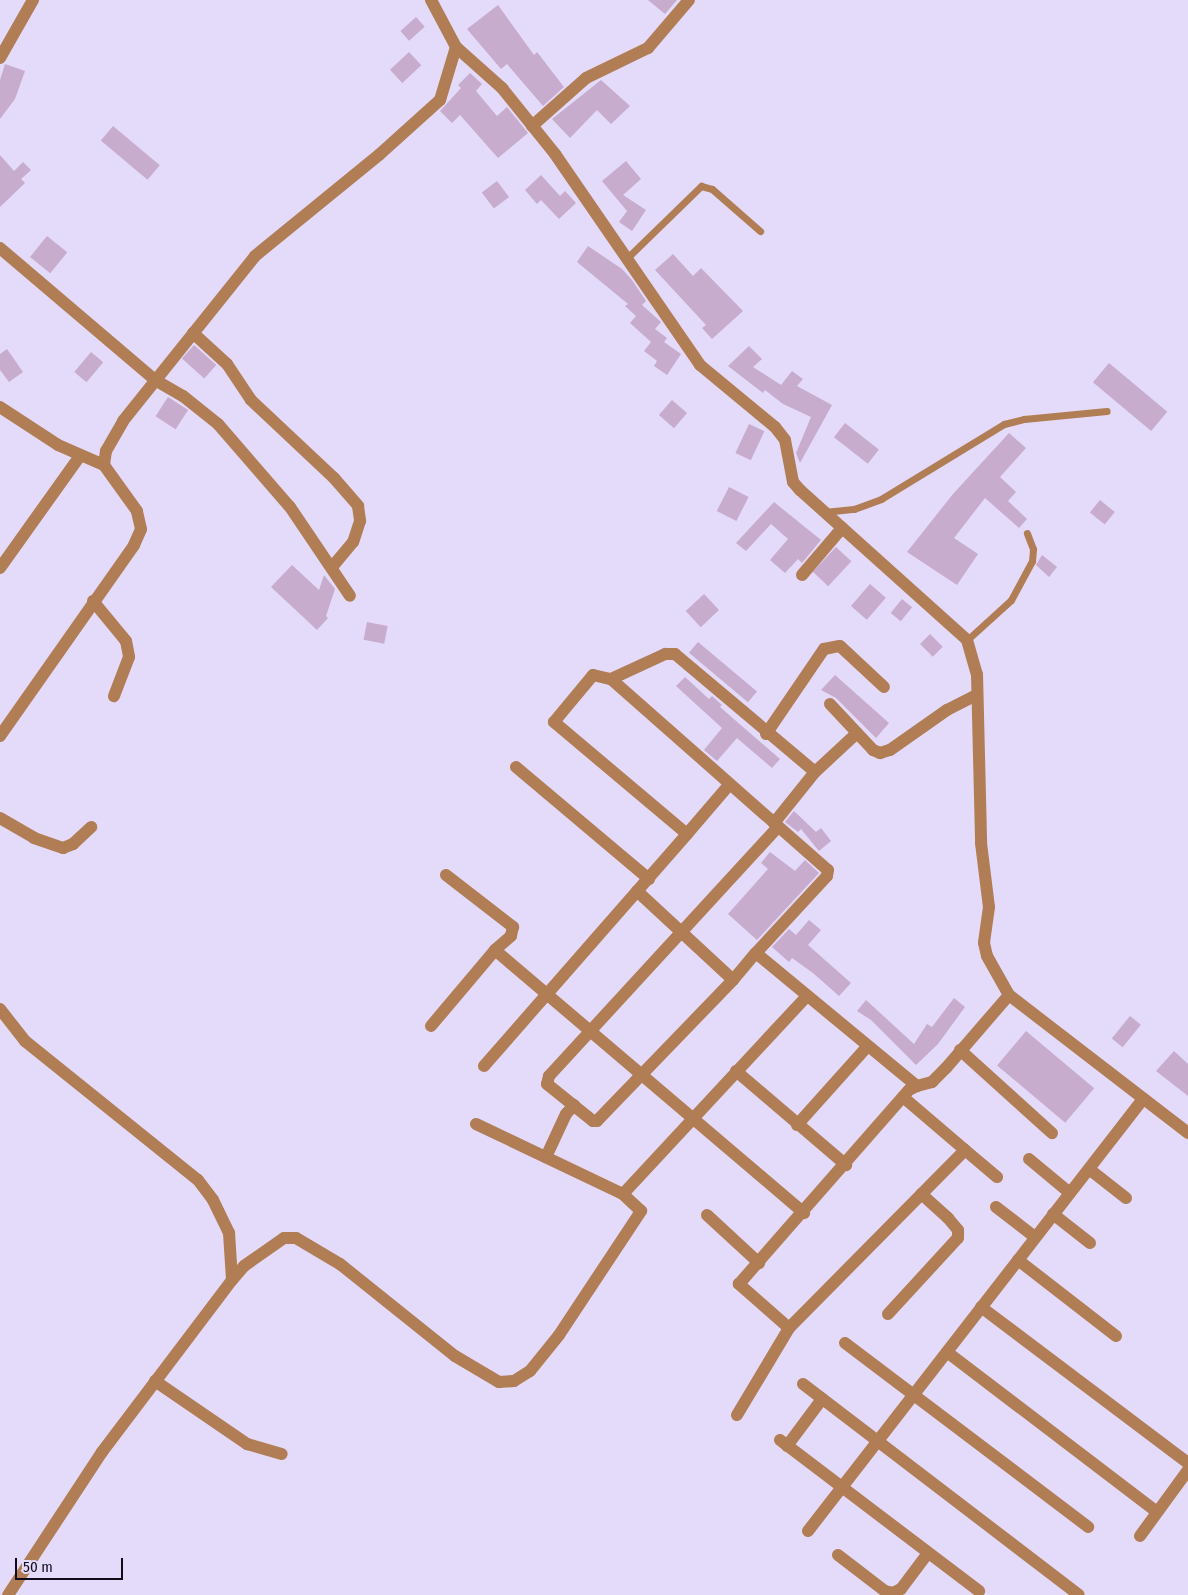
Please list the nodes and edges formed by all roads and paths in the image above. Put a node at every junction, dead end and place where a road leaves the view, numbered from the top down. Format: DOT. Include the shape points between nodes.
graph roads {
  1 [pos="34,0"];
  2 [pos="431,0"];
  3 [pos="689,0"];
  4 [pos="456,47"];
  5 [pos="0,58"];
  6 [pos="532,126"];
  7 [pos="760,231"];
  8 [pos="0,248"];
  9 [pos="626,260"];
  10 [pos="194,333"];
  11 [pos="155,380"];
  12 [pos="0,407"];
  13 [pos="1107,411"];
  14 [pos="80,456"];
  15 [pos="104,465"];
  16 [pos="824,512"];
  17 [pos="842,528"];
  18 [pos="1027,533"];
  19 [pos="332,567"];
  20 [pos="0,568"];
  21 [pos="802,575"];
  22 [pos="350,596"];
  23 [pos="93,601"];
  24 [pos="967,640"];
  25 [pos="611,679"];
  26 [pos="884,687"];
  27 [pos="976,695"];
  28 [pos="114,696"];
  29 [pos="830,704"];
  30 [pos="766,734"];
  31 [pos="856,734"];
  32 [pos="0,736"];
  33 [pos="516,767"];
  34 [pos="814,772"];
  35 [pos="729,785"];
  36 [pos="0,818"];
  37 [pos="775,825"];
  38 [pos="91,827"];
  39 [pos="687,834"];
  40 [pos="446,875"];
  41 [pos="649,880"];
  42 [pos="638,891"];
  43 [pos="684,932"];
  44 [pos="495,950"];
  45 [pos="756,953"];
  46 [pos="733,980"];
  47 [pos="548,993"];
  48 [pos="1009,995"];
  49 [pos="807,996"];
  50 [pos="0,1009"];
  51 [pos="431,1026"];
  52 [pos="592,1031"];
  53 [pos="868,1046"];
  54 [pos="960,1050"];
  55 [pos="484,1066"];
  56 [pos="736,1071"];
  57 [pos="643,1074"];
  58 [pos="917,1086"];
  59 [pos="903,1097"];
  60 [pos="1143,1099"];
  61 [pos="574,1105"];
  62 [pos="693,1116"];
  63 [pos="476,1124"];
  64 [pos="797,1124"];
  65 [pos="1052,1133"];
  66 [pos="1188,1133"];
  67 [pos="965,1150"];
  68 [pos="546,1157"];
  69 [pos="1029,1159"];
  70 [pos="846,1165"];
  71 [pos="1088,1169"];
  72 [pos="997,1177"];
  73 [pos="1070,1193"];
  74 [pos="623,1194"];
  75 [pos="921,1194"];
  76 [pos="1126,1198"];
  77 [pos="996,1207"];
  78 [pos="804,1213"];
  79 [pos="1053,1214"];
  80 [pos="707,1215"];
  81 [pos="1035,1237"];
  82 [pos="1090,1243"];
  83 [pos="1018,1260"];
  84 [pos="759,1263"];
  85 [pos="232,1280"];
  86 [pos="981,1307"];
  87 [pos="888,1314"];
  88 [pos="789,1328"];
  89 [pos="1116,1336"];
  90 [pos="845,1343"];
  91 [pos="947,1352"];
  92 [pos="155,1381"];
  93 [pos="803,1384"];
  94 [pos="914,1395"];
  95 [pos="822,1399"];
  96 [pos="736,1415"];
  97 [pos="878,1441"];
  98 [pos="282,1454"];
  99 [pos="1188,1463"];
  100 [pos="1188,1470"];
  101 [pos="842,1487"];
  102 [pos="1157,1512"];
  103 [pos="1088,1527"];
  104 [pos="808,1531"];
  105 [pos="1140,1536"];
  106 [pos="928,1553"];
  107 [pos="838,1555"];
  108 [pos="979,1591"];
  109 [pos="1071,1593"];
  110 [pos="8,1595"];
  1 -- 5 [label="street"];
  2 -- 4 [label="street"];
  3 -- 6 [label="street" via="648,48 586,78"];
  4 -- 6 [label="street" via="502,88"];
  4 -- 10 [label="street" via="440,100 380,154 255,256"];
  6 -- 9 [label="street"];
  7 -- 9 [label="lane" via="712,189 701,186"];
  8 -- 11 [label="street"];
  9 -- 16 [label="street" via="700,365 775,427 789,452 793,482"];
  10 -- 11 [label="street"];
  10 -- 19 [label="street" via="227,364 251,400 334,478 358,506 360,521 353,542"];
  11 -- 15 [label="street" via="123,421 106,451"];
  11 -- 19 [label="street" via="183,396 218,424 290,507"];
  12 -- 14 [label="street"];
  13 -- 16 [label="lane" via="1004,424 881,499 854,509"];
  14 -- 15 [label="street"];
  14 -- 20 [label="street"];
  15 -- 23 [label="street" via="137,511 141,529 134,545"];
  16 -- 17 [label="street"];
  17 -- 21 [label="street"];
  17 -- 24 [label="street"];
  18 -- 24 [label="lane" via="1033,549 1032,561 1011,600"];
  19 -- 22 [label="street"];
  23 -- 28 [label="street" via="126,641 129,657"];
  23 -- 32 [label="street"];
  24 -- 27 [label="street" via="977,674"];
  25 -- 30 [label="street" via="670,653"];
  25 -- 35 [label="street"];
  25 -- 39 [label="street" via="593,675 554,722"];
  26 -- 30 [label="street" via="845,649 840,646 824,648"];
  27 -- 31 [label="street" via="947,710 890,750 873,750"];
  27 -- 48 [label="street" via="981,843 989,907 984,943 987,956"];
  29 -- 31 [label="street"];
  30 -- 34 [label="street"];
  31 -- 34 [label="street"];
  33 -- 41 [label="street"];
  34 -- 37 [label="street"];
  35 -- 37 [label="street"];
  35 -- 39 [label="street"];
  36 -- 38 [label="street" via="34,838 63,848 73,844"];
  37 -- 43 [label="street"];
  37 -- 45 [label="street" via="828,873"];
  39 -- 41 [label="street"];
  40 -- 44 [label="street" via="512,927 511,936"];
  41 -- 42 [label="street"];
  42 -- 43 [label="street"];
  42 -- 47 [label="street"];
  43 -- 46 [label="street"];
  43 -- 52 [label="street"];
  44 -- 47 [label="street"];
  44 -- 51 [label="street"];
  45 -- 46 [label="street"];
  45 -- 49 [label="street"];
  46 -- 57 [label="street"];
  47 -- 52 [label="street"];
  47 -- 55 [label="street"];
  48 -- 54 [label="street"];
  48 -- 60 [label="street"];
  49 -- 53 [label="street"];
  49 -- 56 [label="street"];
  50 -- 85 [label="street" via="24,1041 198,1180 213,1200 229,1233"];
  52 -- 57 [label="street"];
  52 -- 61 [label="street" via="547,1080"];
  53 -- 58 [label="street"];
  53 -- 64 [label="street"];
  54 -- 58 [label="street" via="932,1082"];
  54 -- 65 [label="street"];
  56 -- 62 [label="street"];
  56 -- 64 [label="street"];
  57 -- 61 [label="street" via="597,1121"];
  57 -- 62 [label="street"];
  58 -- 59 [label="street"];
  59 -- 67 [label="street"];
  59 -- 70 [label="street"];
  60 -- 66 [label="street"];
  60 -- 71 [label="street"];
  61 -- 68 [label="street" via="566,1114"];
  62 -- 74 [label="street"];
  62 -- 78 [label="street"];
  63 -- 68 [label="street"];
  64 -- 70 [label="street"];
  67 -- 72 [label="street"];
  67 -- 75 [label="street"];
  68 -- 74 [label="street"];
  69 -- 73 [label="street"];
  70 -- 78 [label="street"];
  71 -- 73 [label="street"];
  71 -- 76 [label="street"];
  73 -- 79 [label="street"];
  74 -- 85 [label="street" via="641,1211 559,1335 530,1371 514,1381 499,1382 455,1356 340,1264 296,1238 284,1238 244,1266"];
  75 -- 87 [label="street" via="948,1218 958,1230 958,1238"];
  75 -- 88 [label="street"];
  77 -- 81 [label="street"];
  78 -- 84 [label="street"];
  79 -- 81 [label="street"];
  79 -- 82 [label="street"];
  80 -- 84 [label="street"];
  81 -- 83 [label="street"];
  83 -- 86 [label="street"];
  83 -- 89 [label="street"];
  84 -- 88 [label="street" via="739,1284"];
  85 -- 92 [label="street"];
  86 -- 91 [label="street"];
  86 -- 99 [label="street"];
  88 -- 96 [label="street"];
  90 -- 94 [label="street"];
  91 -- 94 [label="street"];
  91 -- 102 [label="street"];
  92 -- 98 [label="street" via="247,1444"];
  92 -- 110 [label="street" via="102,1452"];
  93 -- 95 [label="street"];
  94 -- 97 [label="street"];
  94 -- 103 [label="street"];
  95 -- 97 [label="street"];
  95 -- 101 [label="street" via="783,1443"];
  97 -- 101 [label="street"];
  97 -- 109 [label="street"];
  100 -- 102 [label="street"];
  101 -- 104 [label="street"];
  101 -- 106 [label="street"];
  102 -- 105 [label="street"];
  106 -- 107 [label="street" via="901,1589 893,1593 885,1591"];
  106 -- 108 [label="street"];
}
